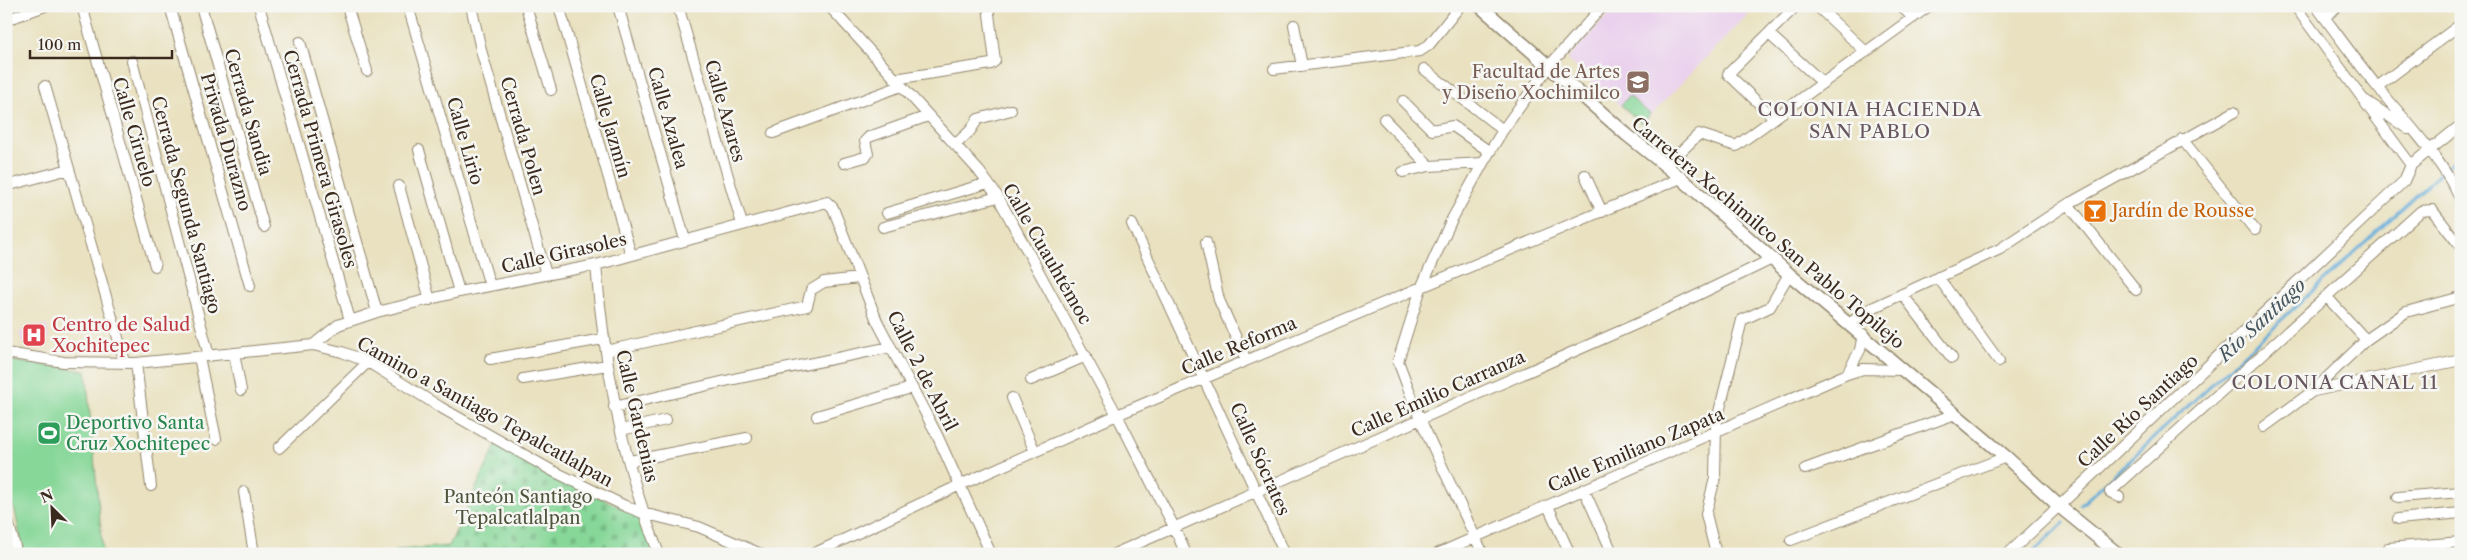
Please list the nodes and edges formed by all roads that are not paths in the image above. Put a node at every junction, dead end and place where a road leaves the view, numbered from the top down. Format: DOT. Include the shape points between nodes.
graph roads {
  1 [pos="45,6"];
  2 [pos="82,6"];
  3 [pos="170,6"];
  4 [pos="201,6"];
  5 [pos="259,6"];
  6 [pos="347,6"];
  7 [pos="408,6"];
  8 [pos="472,6"];
  9 [pos="526,6"];
  10 [pos="559,6"];
  11 [pos="618,6"];
  12 [pos="678,6"];
  13 [pos="988,6"];
  14 [pos="1460,6"];
  15 [pos="1480,6"];
  16 [pos="1603,6"];
  17 [pos="1796,6"];
  18 [pos="1817,6"];
  19 [pos="1901,6"];
  20 [pos="1929,6"];
  21 [pos="2295,6"];
  22 [pos="2316,6"];
  23 [pos="2339,6"];
  24 [pos="830,7"];
  25 [pos="33,8"];
  26 [pos="2324,17"];
  27 [pos="1913,18"];
  28 [pos="6,20"];
  29 [pos="2461,24"];
  30 [pos="1294,25"];
  31 [pos="1768,34"];
  32 [pos="300,42"];
  33 [pos="1866,52"];
  34 [pos="132,61"];
  35 [pos="1302,66"];
  36 [pos="1549,66"];
  37 [pos="1274,69"];
  38 [pos="1424,69"];
  39 [pos="367,71"];
  40 [pos="898,83"];
  41 [pos="1823,83"];
  42 [pos="45,86"];
  43 [pos="2377,88"];
  44 [pos="551,90"];
  45 [pos="2363,99"];
  46 [pos="1403,101"];
  47 [pos="1011,110"];
  48 [pos="2234,112"];
  49 [pos="928,116"];
  50 [pos="1774,118"];
  51 [pos="1384,119"];
  52 [pos="2461,125"];
  53 [pos="1503,130"];
  54 [pos="773,133"];
  55 [pos="2418,135"];
  56 [pos="2182,139"];
  57 [pos="955,145"];
  58 [pos="420,150"];
  59 [pos="1490,152"];
  60 [pos="2432,153"];
  61 [pos="844,163"];
  62 [pos="1483,163"];
  63 [pos="2411,165"];
  64 [pos="1429,166"];
  65 [pos="1666,166"];
  66 [pos="69,169"];
  67 [pos="1403,172"];
  68 [pos="1585,175"];
  69 [pos="1680,178"];
  70 [pos="988,183"];
  71 [pos="6,186"];
  72 [pos="399,186"];
  73 [pos="998,197"];
  74 [pos="2461,200"];
  75 [pos="827,202"];
  76 [pos="2068,204"];
  77 [pos="1602,212"];
  78 [pos="887,213"];
  79 [pos="742,224"];
  80 [pos="1132,224"];
  81 [pos="264,227"];
  82 [pos="883,227"];
  83 [pos="2254,230"];
  84 [pos="685,240"];
  85 [pos="1206,242"];
  86 [pos="2461,247"];
  87 [pos="631,254"];
  88 [pos="1772,259"];
  89 [pos="596,265"];
  90 [pos="155,266"];
  91 [pos="546,274"];
  92 [pos="1789,274"];
  93 [pos="1938,277"];
  94 [pos="859,278"];
  95 [pos="250,286"];
  96 [pos="490,286"];
  97 [pos="1421,288"];
  98 [pos="2136,290"];
  99 [pos="459,292"];
  100 [pos="1902,294"];
  101 [pos="2326,296"];
  102 [pos="2461,297"];
  103 [pos="430,300"];
  104 [pos="377,312"];
  105 [pos="350,320"];
  106 [pos="1850,323"];
  107 [pos="1863,334"];
  108 [pos="603,339"];
  109 [pos="2366,340"];
  110 [pos="313,345"];
  111 [pos="891,347"];
  112 [pos="606,351"];
  113 [pos="6,353"];
  114 [pos="234,353"];
  115 [pos="204,356"];
  116 [pos="1086,356"];
  117 [pos="1952,358"];
  118 [pos="490,359"];
  119 [pos="1246,360"];
  120 [pos="2461,360"];
  121 [pos="1999,361"];
  122 [pos="131,362"];
  123 [pos="368,362"];
  124 [pos="607,365"];
  125 [pos="1901,370"];
  126 [pos="1847,374"];
  127 [pos="1205,378"];
  128 [pos="523,379"];
  129 [pos="1031,380"];
  130 [pos="911,388"];
  131 [pos="241,390"];
  132 [pos="2312,391"];
  133 [pos="1012,398"];
  134 [pos="614,407"];
  135 [pos="1956,414"];
  136 [pos="1117,415"];
  137 [pos="817,416"];
  138 [pos="1420,419"];
  139 [pos="666,420"];
  140 [pos="2264,427"];
  141 [pos="621,430"];
  142 [pos="1717,432"];
  143 [pos="747,438"];
  144 [pos="216,439"];
  145 [pos="279,448"];
  146 [pos="1035,452"];
  147 [pos="2006,457"];
  148 [pos="630,460"];
  149 [pos="1805,469"];
  150 [pos="960,485"];
  151 [pos="151,486"];
  152 [pos="1584,490"];
  153 [pos="1257,491"];
  154 [pos="244,492"];
  155 [pos="2461,492"];
  156 [pos="2119,497"];
  157 [pos="2398,497"];
  158 [pos="1548,506"];
  159 [pos="2060,507"];
  160 [pos="643,513"];
  161 [pos="2461,513"];
  162 [pos="6,514"];
  163 [pos="2398,519"];
  164 [pos="1174,527"];
  165 [pos="1475,538"];
  166 [pos="1791,540"];
  167 [pos="2461,542"];
  168 [pos="2388,548"];
  169 [pos="17,554"];
  170 [pos="254,554"];
  171 [pos="659,554"];
  172 [pos="761,554"];
  173 [pos="813,554"];
  174 [pos="991,554"];
  175 [pos="1114,554"];
  176 [pos="1186,554"];
  177 [pos="1285,554"];
  178 [pos="1437,554"];
  179 [pos="1483,554"];
  180 [pos="1570,554"];
  181 [pos="1613,554"];
  182 [pos="1716,554"];
  183 [pos="2008,554"];
  184 [pos="2118,554"];
  1 -- 25 [label="street"];
  2 -- 90 [label="street, Calle Ciruelo"];
  3 -- 95 [label="street, Privada Durazno"];
  4 -- 81 [label="street, Cerrada Sandia"];
  5 -- 105 [label="street, Cerrada Primera Girasoles"];
  6 -- 39 [label="street"];
  7 -- 96 [label="street, Calle Lirio"];
  8 -- 91 [label="street, Cerrada Polen" via="482,54"];
  9 -- 44 [label="street"];
  10 -- 87 [label="street, Calle Jazmín"];
  11 -- 84 [label="street, Calle Azalea"];
  12 -- 79 [label="street, Calle Azares"];
  13 -- 40 [label="street" via="995,62"];
  14 -- 35 [label="street" via="1429,45 1420,51"];
  15 -- 36 [label="main road, Carretera Xochimilco San Pablo Topilejo"];
  16 -- 36 [label="street"];
  17 -- 31 [label="street"];
  18 -- 33 [label="street"];
  19 -- 27 [label="street"];
  20 -- 27 [label="street"];
  21 -- 45 [label="street"];
  22 -- 26 [label="street"];
  23 -- 26 [label="street"];
  24 -- 40 [label="street, Calle Cuauhtémoc"];
  25 -- 28 [label="street"];
  26 -- 43 [label="street"];
  27 -- 33 [label="street"];
  29 -- 43 [label="street"];
  30 -- 35 [label="street"];
  31 -- 41 [label="street"];
  31 -- 50 [label="street" via="1728,74"];
  32 -- 104 [label="street, Cerrada Primera Girasoles"];
  33 -- 41 [label="street"];
  34 -- 115 [label="street, Cerrada Segunda Santiago"];
  35 -- 37 [label="street"];
  36 -- 53 [label="street"];
  36 -- 65 [label="main road, Carretera Xochimilco San Pablo Topilejo"];
  38 -- 53 [label="street"];
  40 -- 49 [label="street, Calle Cuauhtémoc"];
  40 -- 54 [label="street"];
  41 -- 50 [label="street"];
  42 -- 66 [label="street"];
  43 -- 55 [label="street"];
  45 -- 55 [label="street"];
  45 -- 63 [label="street"];
  46 -- 59 [label="street" via="1432,130 1453,126"];
  47 -- 57 [label="street" via="978,119"];
  48 -- 56 [label="street"];
  49 -- 57 [label="street, Calle Cuauhtémoc"];
  49 -- 61 [label="street" via="868,137 865,141 868,154"];
  50 -- 65 [label="street" via="1736,146 1699,134"];
  51 -- 64 [label="street"];
  52 -- 60 [label="street, Calle Río Santiago"];
  53 -- 59 [label="street"];
  55 -- 60 [label="street"];
  56 -- 76 [label="street"];
  56 -- 83 [label="street"];
  57 -- 70 [label="street, Calle Cuauhtémoc"];
  58 -- 99 [label="street"];
  59 -- 62 [label="street"];
  60 -- 63 [label="street, Calle Río Santiago"];
  60 -- 74 [label="street"];
  62 -- 64 [label="street"];
  62 -- 97 [label="street" via="1451,221"];
  63 -- 159 [label="street, Calle Río Santiago" via="2404,181"];
  64 -- 67 [label="street"];
  65 -- 69 [label="main road, Carretera Xochimilco San Pablo Topilejo"];
  66 -- 71 [label="street"];
  66 -- 122 [label="street"];
  68 -- 77 [label="street"];
  69 -- 77 [label="street, Calle Reforma"];
  69 -- 88 [label="main road, Carretera Xochimilco San Pablo Topilejo"];
  70 -- 73 [label="street, Calle Cuauhtémoc"];
  70 -- 78 [label="street"];
  72 -- 103 [label="street"];
  73 -- 82 [label="street"];
  73 -- 116 [label="street, Calle Cuauhtémoc"];
  75 -- 79 [label="street, Calle Girasoles"];
  75 -- 94 [label="street, Calle 2 de Abril" via="833,208"];
  76 -- 93 [label="street" via="2000,249"];
  76 -- 98 [label="street"];
  77 -- 97 [label="street, Calle Reforma"];
  79 -- 84 [label="street, Calle Girasoles"];
  80 -- 127 [label="street, Calle Sócrates"];
  84 -- 87 [label="street, Calle Girasoles"];
  85 -- 119 [label="street" via="1219,300"];
  86 -- 101 [label="street" via="2432,210 2421,211"];
  87 -- 89 [label="street, Calle Girasoles"];
  88 -- 92 [label="main road, Carretera Xochimilco San Pablo Topilejo"];
  88 -- 138 [label="street, Calle Emilio Carranza" via="1650,318"];
  89 -- 91 [label="street, Calle Girasoles"];
  89 -- 108 [label="street, Calle Gardenias"];
  91 -- 96 [label="street, Calle Girasoles"];
  92 -- 106 [label="main road, Carretera Xochimilco San Pablo Topilejo"];
  92 -- 142 [label="street" via="1770,308 1742,320 1716,424"];
  93 -- 100 [label="street"];
  93 -- 121 [label="street"];
  94 -- 111 [label="street, Calle 2 de Abril"];
  94 -- 112 [label="street" via="824,282 811,290 807,306"];
  96 -- 99 [label="street, Calle Girasoles"];
  97 -- 119 [label="street, Calle Reforma"];
  97 -- 138 [label="street" via="1398,361"];
  99 -- 103 [label="street, Calle Girasoles"];
  100 -- 106 [label="street"];
  100 -- 117 [label="street"];
  101 -- 109 [label="street"];
  101 -- 156 [label="street" via="2110,492"];
  102 -- 109 [label="street" via="2406,312"];
  103 -- 104 [label="street, Calle Girasoles"];
  104 -- 105 [label="street, Calle Girasoles"];
  105 -- 110 [label="street, Calle Girasoles" via="338,325"];
  106 -- 107 [label="main road, Carretera Xochimilco San Pablo Topilejo"];
  107 -- 125 [label="main road, Carretera Xochimilco San Pablo Topilejo"];
  107 -- 126 [label="street" via="1860,350"];
  108 -- 112 [label="street, Calle Gardenias"];
  108 -- 118 [label="street"];
  109 -- 132 [label="street"];
  110 -- 114 [label="street, Camino a Santiago Tepalcatlalpan"];
  110 -- 123 [label="street, Camino a Santiago Tepalcatlalpan"];
  111 -- 130 [label="street, Calle 2 de Abril"];
  111 -- 134 [label="street"];
  112 -- 124 [label="street, Calle Gardenias"];
  113 -- 122 [label="street, Camino a Santiago Tepalcatlalpan" via="64,362"];
  114 -- 115 [label="street, Camino a Santiago Tepalcatlalpan"];
  114 -- 131 [label="street"];
  115 -- 122 [label="street, Camino a Santiago Tepalcatlalpan"];
  115 -- 144 [label="street, Cerrada Segunda Santiago"];
  116 -- 129 [label="street"];
  116 -- 136 [label="street, Calle Cuauhtémoc"];
  119 -- 127 [label="street, Calle Reforma"];
  120 -- 132 [label="street"];
  122 -- 151 [label="street"];
  123 -- 145 [label="street"];
  123 -- 160 [label="street, Camino a Santiago Tepalcatlalpan" via="552,470"];
  124 -- 128 [label="street"];
  124 -- 134 [label="street, Calle Gardenias"];
  125 -- 126 [label="street, Calle Emiliano Zapata" via="1863,369"];
  125 -- 135 [label="main road, Carretera Xochimilco San Pablo Topilejo"];
  126 -- 142 [label="street, Calle Emiliano Zapata"];
  127 -- 136 [label="street, Calle Reforma"];
  127 -- 153 [label="street, Calle Sócrates"];
  130 -- 137 [label="street"];
  130 -- 150 [label="street, Calle 2 de Abril"];
  132 -- 140 [label="street"];
  133 -- 146 [label="street"];
  134 -- 141 [label="street, Calle Gardenias"];
  135 -- 147 [label="main road, Carretera Xochimilco San Pablo Topilejo"];
  135 -- 149 [label="street"];
  136 -- 146 [label="street, Calle Reforma"];
  136 -- 164 [label="street, Calle Cuauhtémoc"];
  138 -- 153 [label="street, Calle Emilio Carranza"];
  138 -- 165 [label="street"];
  139 -- 141 [label="street"];
  141 -- 148 [label="street, Calle Gardenias"];
  142 -- 152 [label="street, Calle Emiliano Zapata"];
  142 -- 182 [label="street" via="1715,478 1706,514"];
  143 -- 148 [label="street"];
  146 -- 150 [label="street, Calle Reforma"];
  147 -- 159 [label="main road, Carretera Xochimilco San Pablo Topilejo"];
  147 -- 166 [label="street"];
  148 -- 160 [label="street, Calle Gardenias"];
  150 -- 173 [label="street, Calle Reforma"];
  150 -- 174 [label="street, Calle 2 de Abril"];
  152 -- 158 [label="street, Calle Emiliano Zapata"];
  152 -- 181 [label="street"];
  153 -- 164 [label="street, Calle Emilio Carranza"];
  153 -- 177 [label="street, Calle Sócrates"];
  154 -- 170 [label="street"];
  155 -- 157 [label="street"];
  158 -- 165 [label="street, Calle Emiliano Zapata"];
  158 -- 180 [label="street"];
  159 -- 183 [label="street, Calle Río Santiago"];
  159 -- 184 [label="main road, Carretera Xochimilco San Pablo Topilejo"];
  160 -- 171 [label="street, Calle Gardenias"];
  160 -- 172 [label="street, Camino a Santiago Tepalcatlalpan" via="699,527"];
  161 -- 163 [label="street"];
  162 -- 169 [label="street"];
  164 -- 175 [label="street, Calle Emilio Carranza"];
  164 -- 176 [label="street, Calle Cuauhtémoc"];
  165 -- 178 [label="street, Calle Emiliano Zapata"];
  165 -- 179 [label="street"];
  167 -- 168 [label="street"];
}
